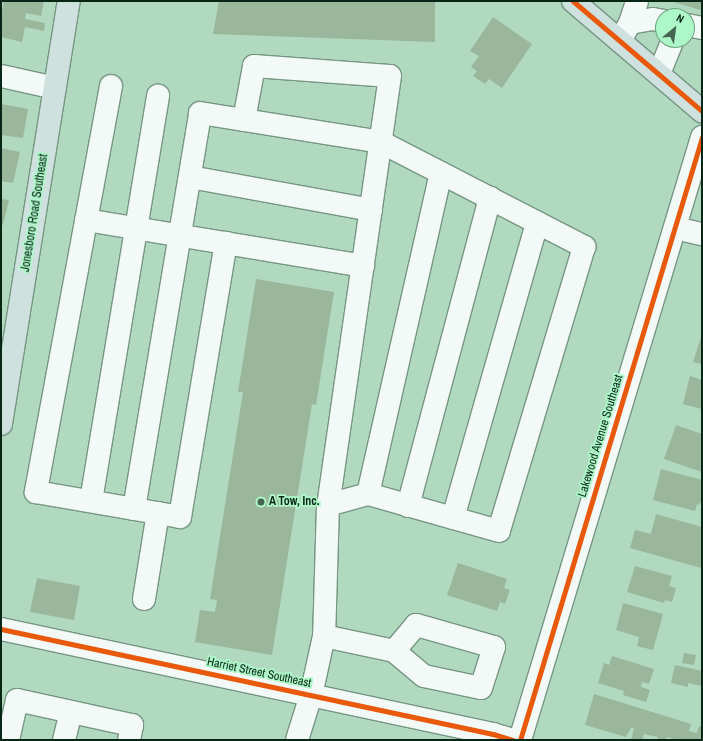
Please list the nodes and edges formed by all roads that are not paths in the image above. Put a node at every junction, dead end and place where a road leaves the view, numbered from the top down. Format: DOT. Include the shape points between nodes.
graph roads {
  1 [pos="69,1"];
  2 [pos="573,1"];
  3 [pos="637,1"];
  4 [pos="655,19"];
  5 [pos="625,32"];
  6 [pos="670,48"];
  7 [pos="659,74"];
  8 [pos="1,76"];
  9 [pos="111,86"];
  10 [pos="55,88"];
  11 [pos="158,95"];
  12 [pos="702,111"];
  13 [pos="244,120"];
  14 [pos="702,137"];
  15 [pos="381,142"];
  16 [pos="441,173"];
  17 [pos="190,177"];
  18 [pos="490,198"];
  19 [pos="371,210"];
  20 [pos="86,220"];
  21 [pos="537,223"];
  22 [pos="136,228"];
  23 [pos="675,228"];
  24 [pos="702,234"];
  25 [pos="180,236"];
  26 [pos="226,243"];
  27 [pos="363,266"];
  28 [pos="5,372"];
  29 [pos="1,424"];
  30 [pos="368,494"];
  31 [pos="91,502"];
  32 [pos="328,505"];
  33 [pos="408,506"];
  34 [pos="134,509"];
  35 [pos="158,513"];
  36 [pos="453,518"];
  37 [pos="144,599"];
  38 [pos="1,629"];
  39 [pos="324,636"];
  40 [pos="394,651"];
  41 [pos="311,695"];
  42 [pos="71,712"];
  43 [pos="8,740"];
  44 [pos="64,740"];
  45 [pos="129,740"];
  46 [pos="298,740"];
  47 [pos="513,740"];
  48 [pos="520,740"];
  1 -- 10 [label="main road, Jonesboro Road Southeast"];
  2 -- 5 [label="main road"];
  3 -- 5 [label="street"];
  4 -- 5 [label="street"];
  5 -- 7 [label="main road"];
  6 -- 7 [label="street"];
  7 -- 12 [label="main road"];
  8 -- 10 [label="street"];
  9 -- 20 [label="street"];
  10 -- 28 [label="main road, Jonesboro Road Southeast"];
  11 -- 22 [label="street"];
  13 -- 15 [label="street"];
  13 -- 15 [label="street" via="254,66 390,76"];
  13 -- 17 [label="street" via="200,113"];
  14 -- 23 [label="street, Lakewood Avenue Southeast"];
  15 -- 16 [label="street"];
  15 -- 19 [label="street"];
  16 -- 18 [label="street"];
  16 -- 30 [label="street"];
  17 -- 19 [label="street"];
  17 -- 25 [label="street"];
  18 -- 21 [label="street"];
  18 -- 33 [label="street"];
  19 -- 27 [label="street"];
  20 -- 22 [label="street"];
  20 -- 31 [label="street" via="36,492"];
  21 -- 36 [label="street"];
  21 -- 36 [label="street" via="584,247 499,531"];
  22 -- 25 [label="street"];
  22 -- 31 [label="street"];
  23 -- 24 [label="street"];
  23 -- 48 [label="street, Lakewood Avenue Southeast"];
  25 -- 26 [label="street"];
  25 -- 34 [label="street"];
  26 -- 27 [label="street"];
  26 -- 35 [label="street" via="180,517"];
  27 -- 32 [label="street"];
  28 -- 29 [label="main road, Jonesboro Road Southeast"];
  30 -- 32 [label="street"];
  30 -- 33 [label="street"];
  31 -- 34 [label="street"];
  32 -- 39 [label="street"];
  33 -- 36 [label="street"];
  34 -- 35 [label="street"];
  35 -- 37 [label="street"];
  38 -- 41 [label="street, Harriet Street Southeast"];
  39 -- 40 [label="street"];
  39 -- 41 [label="street"];
  41 -- 46 [label="street"];
  41 -- 47 [label="street, Harriet Street Southeast"];
  42 -- 43 [label="street" via="17,700"];
  42 -- 44 [label="street"];
  42 -- 45 [label="street" via="132,725"];
}
